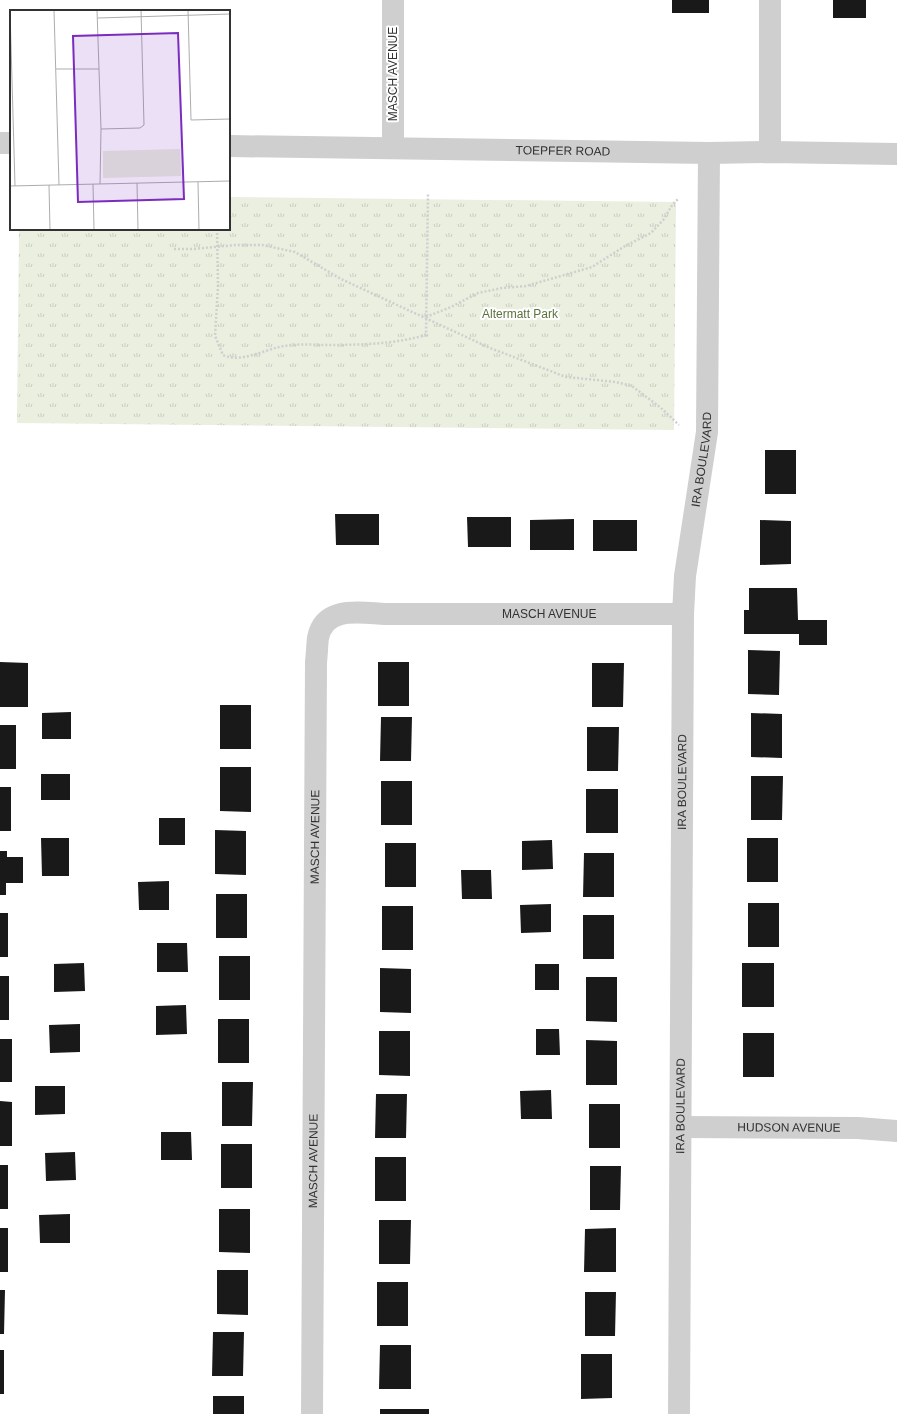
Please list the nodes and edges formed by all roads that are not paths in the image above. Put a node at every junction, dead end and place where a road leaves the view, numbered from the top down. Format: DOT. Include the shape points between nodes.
graph roads {
  1 [pos="394,0"];
  2 [pos="770,0"];
  3 [pos="230,146"];
  4 [pos="394,148"];
  5 [pos="710,152"];
  6 [pos="770,152"];
  7 [pos="897,154"];
  8 [pos="683,614"];
  9 [pos="681,1127"];
  10 [pos="897,1131"];
  11 [pos="312,1414"];
  12 [pos="679,1414"];
  1 -- 4 [label="street, MASCH AVENUE"];
  2 -- 6 [label="street"];
  3 -- 4 [label="street, TOEPFER ROAD"];
  4 -- 5 [label="street, TOEPFER ROAD"];
  5 -- 6 [label="street, TOEPFER ROAD"];
  5 -- 8 [label="street, IRA BOULEVARD" via="707,432 684,576"];
  6 -- 7 [label="street, TOEPFER ROAD"];
  8 -- 9 [label="street, IRA BOULEVARD"];
  8 -- 11 [label="street, MASCH AVENUE" via="346,613 328,619 318,636"];
  9 -- 10 [label="street, HUDSON AVENUE" via="858,1128"];
  9 -- 12 [label="street, IRA BOULEVARD"];
}
